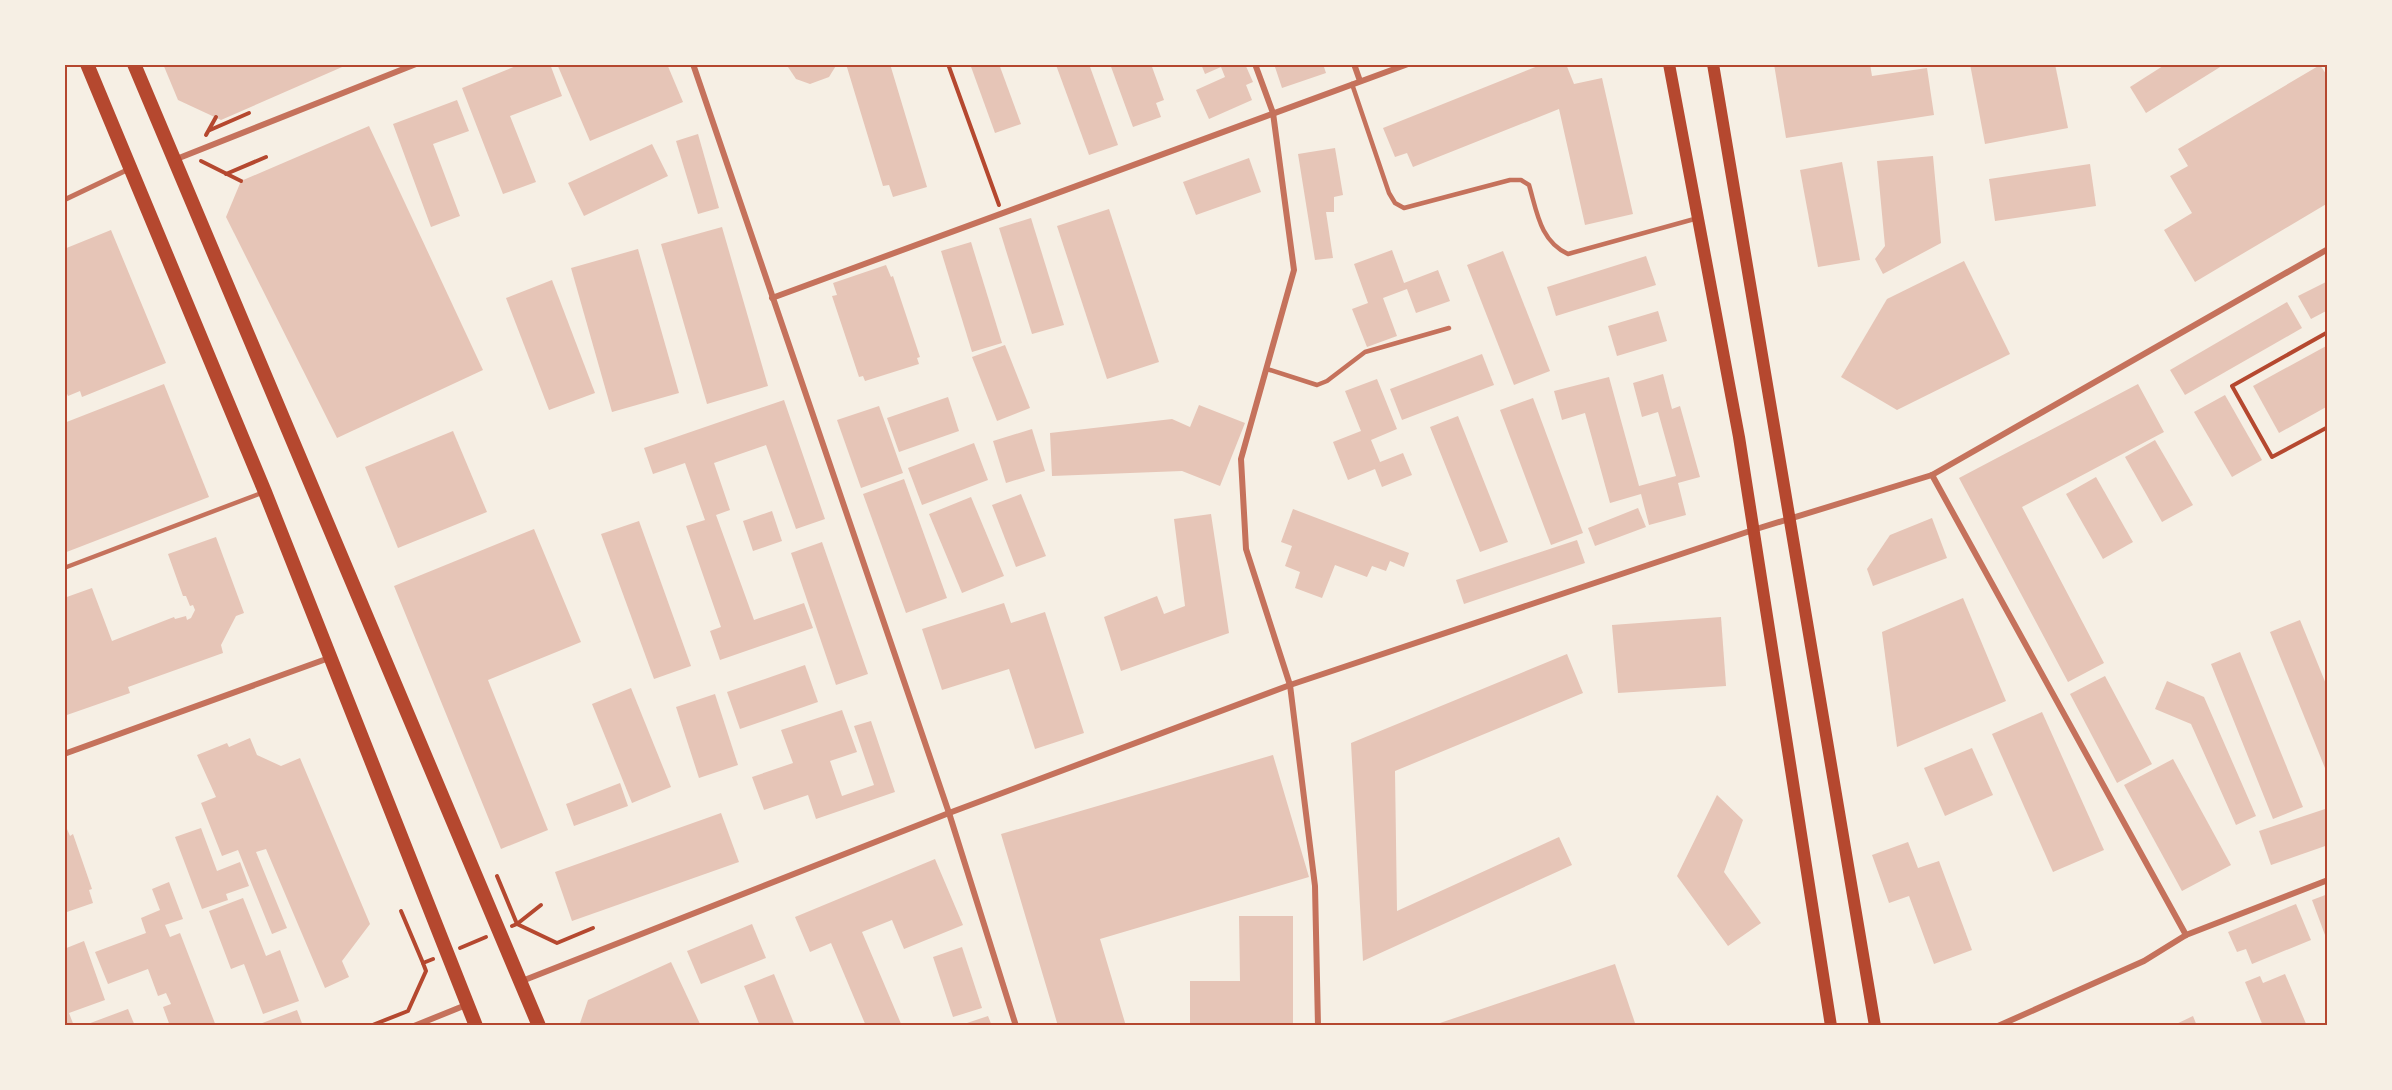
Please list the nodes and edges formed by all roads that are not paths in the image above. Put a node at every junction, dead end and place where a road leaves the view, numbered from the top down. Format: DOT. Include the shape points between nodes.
graph roads {
  1 [pos="87,64"];
  2 [pos="134,64"];
  3 [pos="416,64"];
  4 [pos="693,64"];
  5 [pos="1255,64"];
  6 [pos="1354,64"];
  7 [pos="1408,64"];
  8 [pos="1669,64"];
  9 [pos="1713,64"];
  10 [pos="1360,81"];
  11 [pos="1352,84"];
  12 [pos="1273,113"];
  13 [pos="174,160"];
  14 [pos="130,168"];
  15 [pos="64,200"];
  16 [pos="1698,218"];
  17 [pos="2328,249"];
  18 [pos="772,298"];
  19 [pos="1449,328"];
  20 [pos="1267,369"];
  21 [pos="1932,475"];
  22 [pos="265,492"];
  23 [pos="1789,518"];
  24 [pos="1753,530"];
  25 [pos="64,568"];
  26 [pos="329,658"];
  27 [pos="1290,685"];
  28 [pos="64,754"];
  29 [pos="949,813"];
  30 [pos="2328,880"];
  31 [pos="2186,935"];
  32 [pos="522,981"];
  33 [pos="468,1004"];
  34 [pos="414,1026"];
  35 [pos="476,1026"];
  36 [pos="539,1026"];
  37 [pos="1016,1026"];
  38 [pos="1318,1026"];
  39 [pos="1831,1026"];
  40 [pos="1875,1026"];
  41 [pos="1998,1026"];
  1 -- 14 [label="main road"];
  2 -- 13 [label="main road"];
  3 -- 13 [label="street"];
  4 -- 18 [label="street"];
  5 -- 12 [label="street"];
  6 -- 10 [label="street"];
  7 -- 10 [label="street"];
  8 -- 16 [label="main road"];
  9 -- 23 [label="main road"];
  10 -- 11 [label="street"];
  11 -- 12 [label="street"];
  11 -- 16 [label="lane" via="1389,193 1404,208 1521,180 1529,185 1545,237 1568,254"];
  12 -- 18 [label="street"];
  12 -- 20 [label="street" via="1294,270"];
  13 -- 32 [label="main road"];
  14 -- 15 [label="street"];
  14 -- 22 [label="main road"];
  16 -- 24 [label="main road"];
  17 -- 21 [label="street"];
  18 -- 29 [label="street"];
  19 -- 20 [label="lane" via="1365,352 1317,385"];
  20 -- 27 [label="street" via="1241,459 1245,549"];
  21 -- 23 [label="street"];
  21 -- 31 [label="street"];
  22 -- 25 [label="lane"];
  22 -- 26 [label="main road"];
  23 -- 24 [label="street"];
  23 -- 40 [label="main road"];
  24 -- 27 [label="street"];
  24 -- 39 [label="main road"];
  26 -- 28 [label="street"];
  26 -- 33 [label="main road"];
  27 -- 29 [label="street"];
  27 -- 38 [label="street" via="1315,886"];
  29 -- 32 [label="street"];
  29 -- 37 [label="street"];
  30 -- 31 [label="street"];
  31 -- 41 [label="street" via="2144,961"];
  32 -- 36 [label="main road"];
  33 -- 34 [label="street"];
  33 -- 35 [label="main road"];
}
